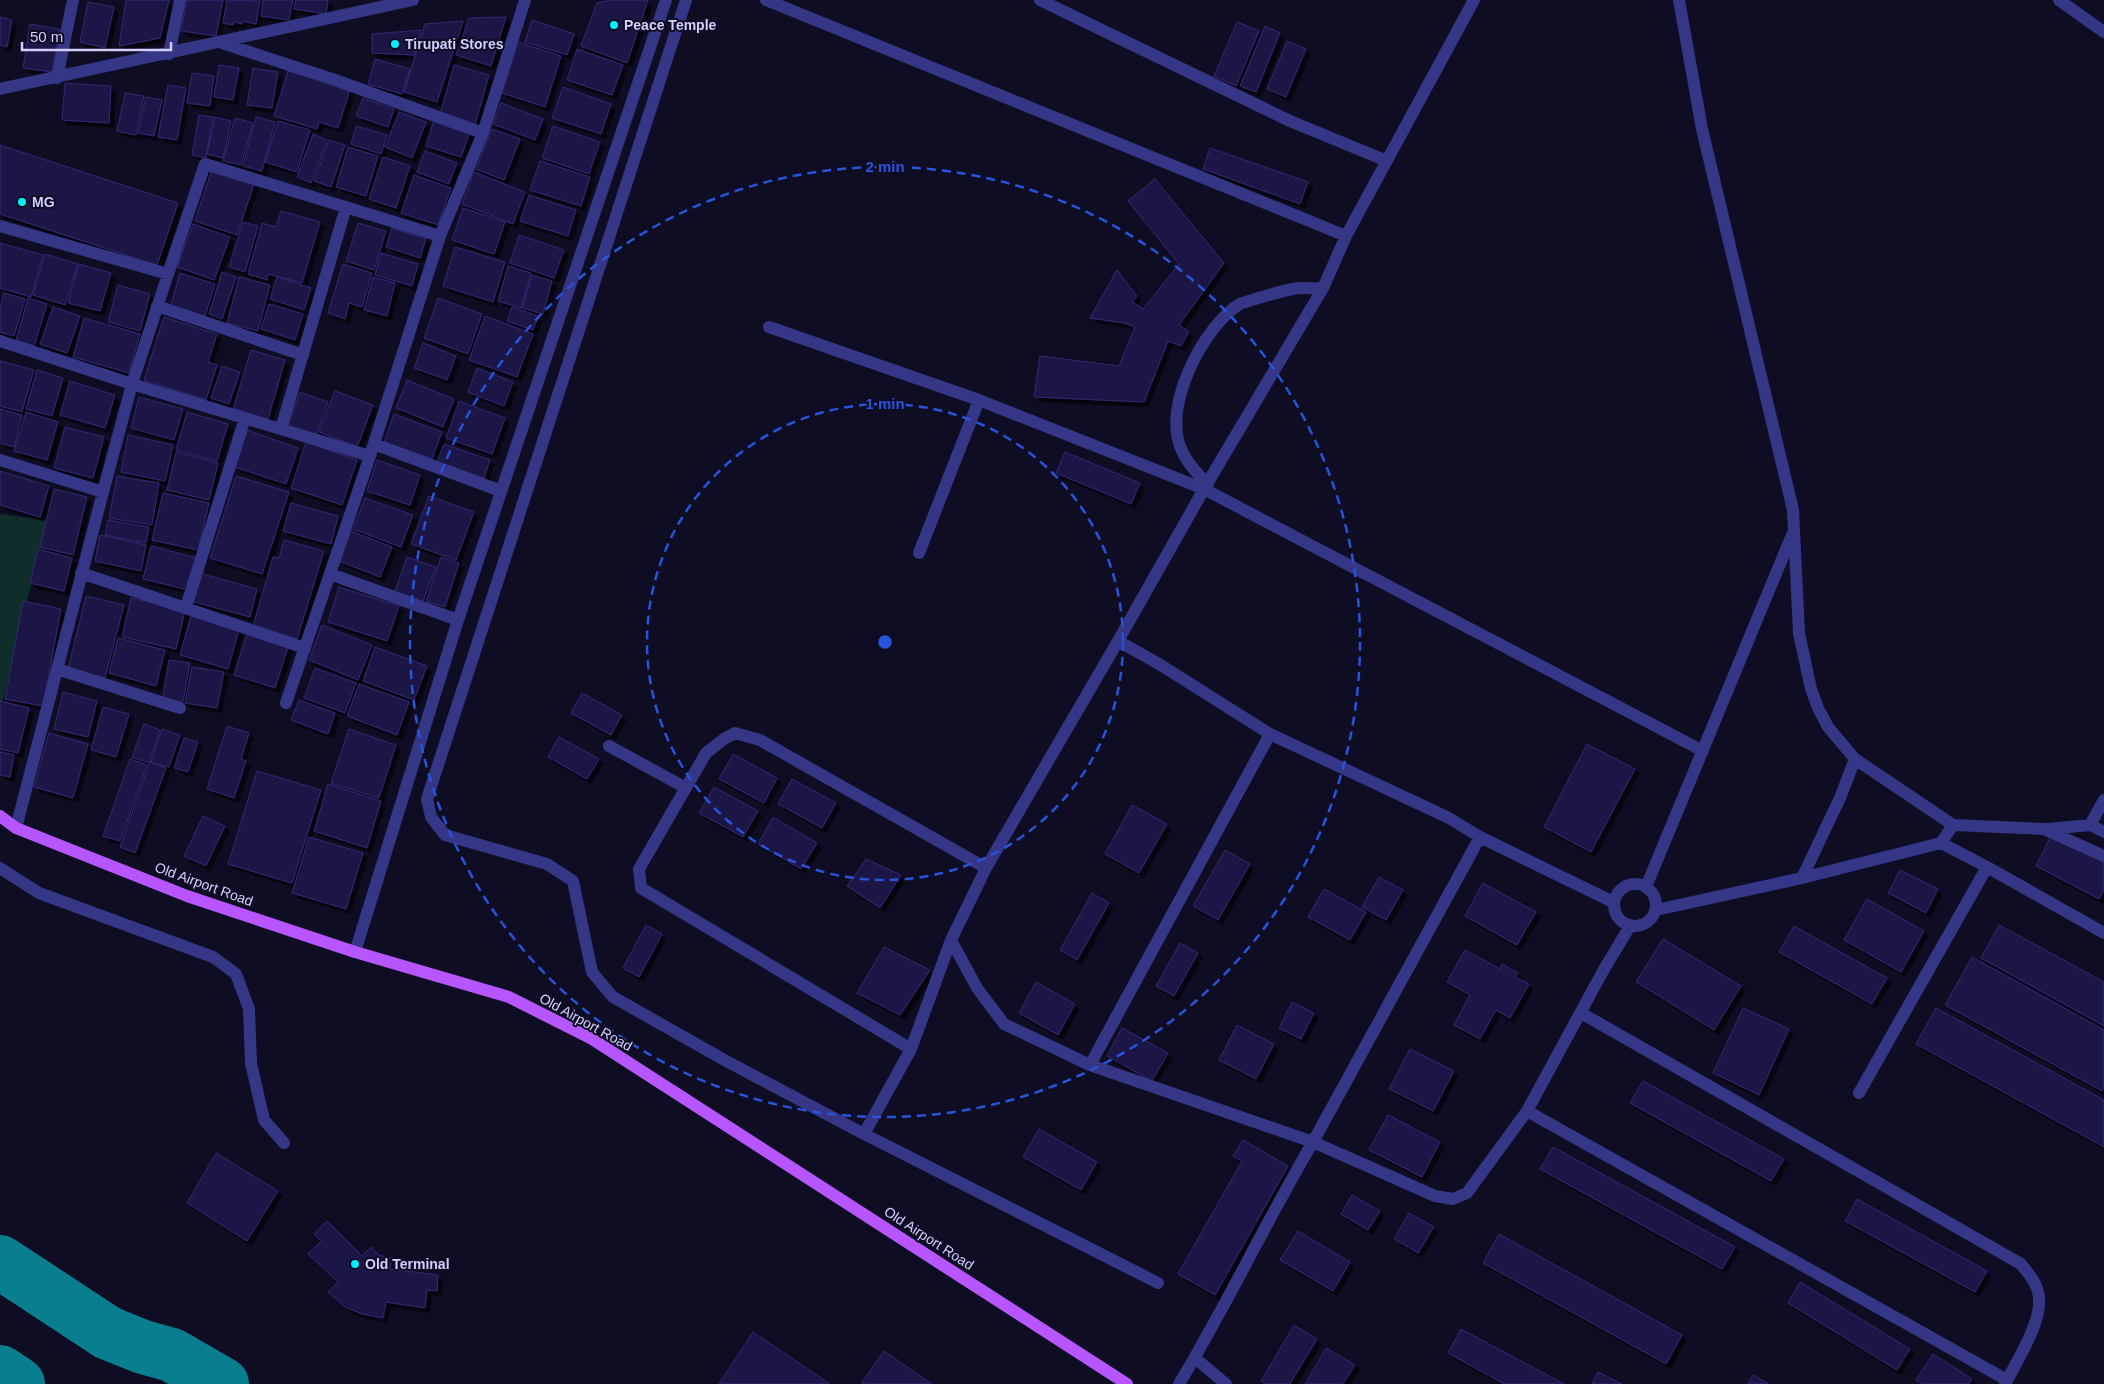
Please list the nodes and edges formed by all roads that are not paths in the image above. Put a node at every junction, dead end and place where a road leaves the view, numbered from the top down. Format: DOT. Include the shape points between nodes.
graph roads {
  1 [pos="73,0"];
  2 [pos="180,0"];
  3 [pos="413,0"];
  4 [pos="525,0"];
  5 [pos="666,0"];
  6 [pos="686,0"];
  7 [pos="766,0"];
  8 [pos="1040,0"];
  9 [pos="1474,0"];
  10 [pos="1679,0"];
  11 [pos="2059,0"];
  12 [pos="2104,32"];
  13 [pos="220,42"];
  14 [pos="169,54"];
  15 [pos="57,78"];
  16 [pos="0,89"];
  17 [pos="483,133"];
  18 [pos="1387,160"];
  19 [pos="346,207"];
  20 [pos="0,226"];
  21 [pos="440,236"];
  22 [pos="1346,236"];
  23 [pos="168,274"];
  24 [pos="1323,288"];
  25 [pos="157,306"];
  26 [pos="769,327"];
  27 [pos="0,342"];
  28 [pos="303,355"];
  29 [pos="132,384"];
  30 [pos="979,400"];
  31 [pos="244,418"];
  32 [pos="281,429"];
  33 [pos="372,450"];
  34 [pos="0,460"];
  35 [pos="1206,487"];
  36 [pos="501,491"];
  37 [pos="102,492"];
  38 [pos="1794,530"];
  39 [pos="918,553"];
  40 [pos="81,573"];
  41 [pos="330,574"];
  42 [pos="186,607"];
  43 [pos="458,620"];
  44 [pos="1118,641"];
  45 [pos="305,648"];
  46 [pos="57,669"];
  47 [pos="286,703"];
  48 [pos="180,708"];
  49 [pos="1270,734"];
  50 [pos="609,746"];
  51 [pos="1703,751"];
  52 [pos="1855,759"];
  53 [pos="686,788"];
  54 [pos="2104,800"];
  55 [pos="0,816"];
  56 [pos="1953,825"];
  57 [pos="2090,825"];
  58 [pos="16,828"];
  59 [pos="2044,829"];
  60 [pos="2104,832"];
  61 [pos="1480,838"];
  62 [pos="1941,843"];
  63 [pos="2104,856"];
  64 [pos="1987,867"];
  65 [pos="0,868"];
  66 [pos="986,868"];
  67 [pos="1802,878"];
  68 [pos="1646,887"];
  69 [pos="1613,902"];
  70 [pos="1656,910"];
  71 [pos="1630,926"];
  72 [pos="2104,933"];
  73 [pos="951,940"];
  74 [pos="355,952"];
  75 [pos="1580,1013"];
  76 [pos="911,1048"];
  77 [pos="1090,1065"];
  78 [pos="1859,1093"];
  79 [pos="1527,1111"];
  80 [pos="864,1134"];
  81 [pos="1313,1142"];
  82 [pos="284,1143"];
  83 [pos="1158,1283"];
  84 [pos="1195,1358"];
  85 [pos="2006,1382"];
  86 [pos="1127,1384"];
  87 [pos="1179,1384"];
  88 [pos="1226,1384"];
  1 -- 15 [label="street"];
  2 -- 14 [label="street"];
  3 -- 13 [label="street"];
  4 -- 17 [label="street"];
  5 -- 36 [label="street"];
  6 -- 80 [label="street" via="427,799 431,817 445,835 548,864 573,881 592,972 613,997"];
  7 -- 22 [label="street"];
  8 -- 18 [label="street" via="1290,121"];
  9 -- 18 [label="street"];
  10 -- 38 [label="street" via="1702,129 1793,510"];
  11 -- 12 [label="street"];
  13 -- 14 [label="street"];
  13 -- 17 [label="street"];
  14 -- 15 [label="street"];
  15 -- 16 [label="street"];
  17 -- 21 [label="street"];
  18 -- 22 [label="street"];
  19 -- 21 [label="street"];
  19 -- 23 [label="street" via="205,164"];
  19 -- 28 [label="street"];
  20 -- 23 [label="street"];
  21 -- 33 [label="street"];
  22 -- 24 [label="street"];
  23 -- 25 [label="street"];
  24 -- 35 [label="street"];
  24 -- 35 [label="street" via="1293,289 1240,304 1206,337 1183,385 1177,409 1177,434 1185,459"];
  25 -- 28 [label="street"];
  25 -- 29 [label="street"];
  26 -- 30 [label="street"];
  27 -- 29 [label="street"];
  28 -- 32 [label="street"];
  29 -- 31 [label="street"];
  29 -- 37 [label="street"];
  30 -- 35 [label="street"];
  30 -- 39 [label="street"];
  31 -- 32 [label="street"];
  31 -- 42 [label="street"];
  32 -- 33 [label="street"];
  33 -- 36 [label="street"];
  33 -- 41 [label="street"];
  34 -- 37 [label="street"];
  35 -- 44 [label="street"];
  35 -- 51 [label="street"];
  36 -- 43 [label="street"];
  37 -- 40 [label="street"];
  38 -- 51 [label="street"];
  38 -- 52 [label="street" via="1799,633 1811,689 1828,727"];
  40 -- 42 [label="street"];
  40 -- 46 [label="street"];
  41 -- 43 [label="street"];
  41 -- 45 [label="street"];
  42 -- 45 [label="street"];
  43 -- 74 [label="street"];
  44 -- 49 [label="street"];
  44 -- 66 [label="street"];
  45 -- 47 [label="street"];
  46 -- 48 [label="street"];
  46 -- 58 [label="street"];
  49 -- 61 [label="street" via="1449,818"];
  49 -- 77 [label="street"];
  50 -- 53 [label="street"];
  51 -- 68 [label="street"];
  52 -- 56 [label="street"];
  52 -- 67 [label="street"];
  53 -- 66 [label="street" via="706,753 735,733 760,740"];
  53 -- 76 [label="street" via="639,869 641,888"];
  54 -- 57 [label="street"];
  55 -- 58 [label="main road, Old Airport Road"];
  56 -- 59 [label="street"];
  56 -- 62 [label="street"];
  57 -- 59 [label="street"];
  57 -- 60 [label="street"];
  58 -- 74 [label="main road, Old Airport Road" via="187,896"];
  59 -- 63 [label="street"];
  61 -- 69 [label="street"];
  61 -- 81 [label="street"];
  62 -- 64 [label="street"];
  62 -- 67 [label="street"];
  64 -- 72 [label="street"];
  64 -- 78 [label="street"];
  65 -- 82 [label="street" via="39,893 213,957 236,974 249,1009 251,1063 264,1120"];
  66 -- 73 [label="street"];
  67 -- 70 [label="street"];
  68 -- 69 [label="street" via="1626,886 1620,889"];
  68 -- 70 [label="street" via="1655,897"];
  69 -- 71 [label="street" via="1617,917"];
  70 -- 71 [label="street" via="1646,924"];
  71 -- 75 [label="street"];
  73 -- 76 [label="street"];
  73 -- 77 [label="street" via="977,988 1004,1024"];
  74 -- 86 [label="main road, Old Airport Road" via="509,997 592,1039"];
  75 -- 79 [label="street"];
  75 -- 85 [label="street" via="2021,1264 2034,1280 2039,1298 2036,1322"];
  76 -- 80 [label="street"];
  77 -- 81 [label="street"];
  79 -- 81 [label="street" via="1467,1193 1453,1199 1435,1196"];
  79 -- 85 [label="street"];
  80 -- 83 [label="street"];
  81 -- 84 [label="street" via="1282,1193"];
  84 -- 87 [label="street"];
  84 -- 88 [label="street"];
}
